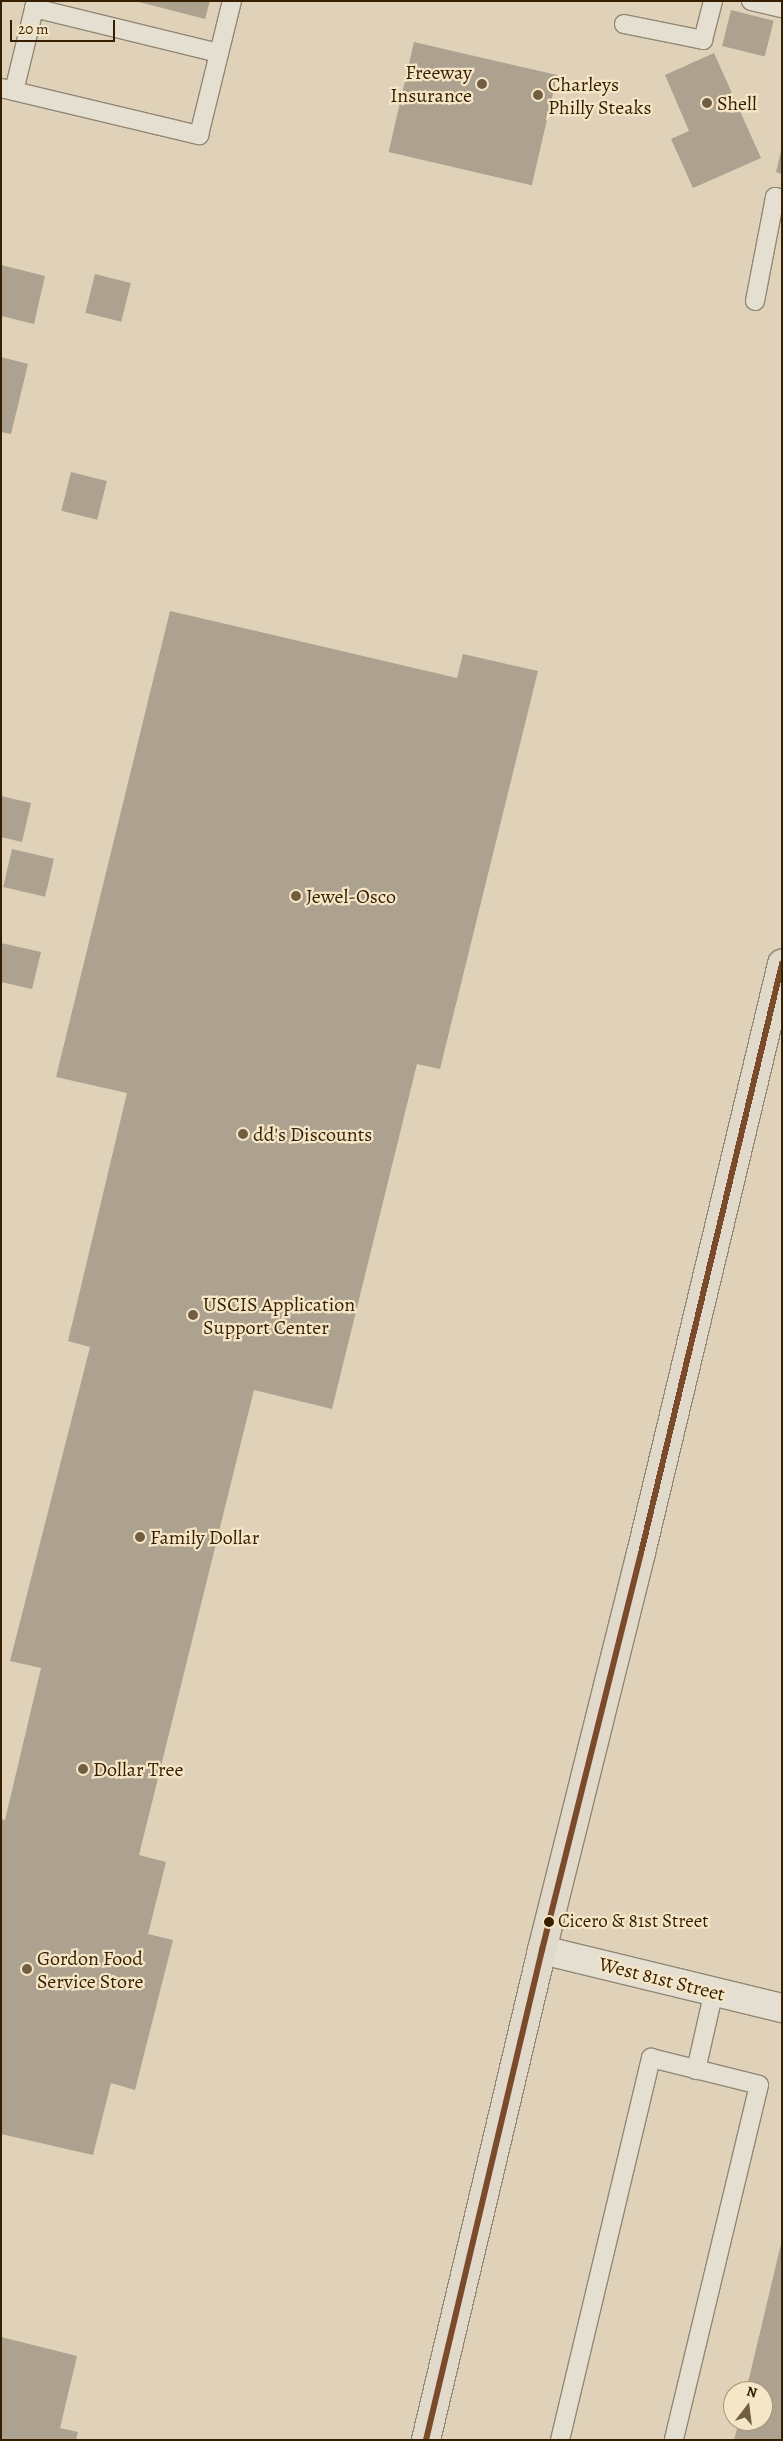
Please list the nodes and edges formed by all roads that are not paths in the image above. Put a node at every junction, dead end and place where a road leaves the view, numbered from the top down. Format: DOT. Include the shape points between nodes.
graph roads {
  1 [pos="232,1"];
  2 [pos="713,1"];
  3 [pos="751,1"];
  4 [pos="35,5"];
  5 [pos="782,8"];
  6 [pos="624,24"];
  7 [pos="219,53"];
  8 [pos="8,90"];
  9 [pos="782,199"];
  10 [pos="755,301"];
  11 [pos="782,964"];
  12 [pos="542,1950"];
  13 [pos="714,1991"];
  14 [pos="782,2008"];
  15 [pos="696,2070"];
  16 [pos="426,2440"];
  17 [pos="560,2440"];
  18 [pos="674,2440"];
  1 -- 7 [label="lane"];
  2 -- 6 [label="lane" via="703,40"];
  3 -- 5 [label="lane"];
  4 -- 7 [label="lane"];
  4 -- 8 [label="lane"];
  7 -- 8 [label="lane" via="199,135"];
  9 -- 10 [label="lane" via="775,197"];
  11 -- 12 [label="main road"];
  12 -- 13 [label="street, West 81st Street"];
  12 -- 16 [label="main road"];
  13 -- 14 [label="street, West 81st Street"];
  13 -- 15 [label="lane"];
  15 -- 17 [label="lane" via="651,2058"];
  15 -- 18 [label="lane" via="760,2085"];
}
